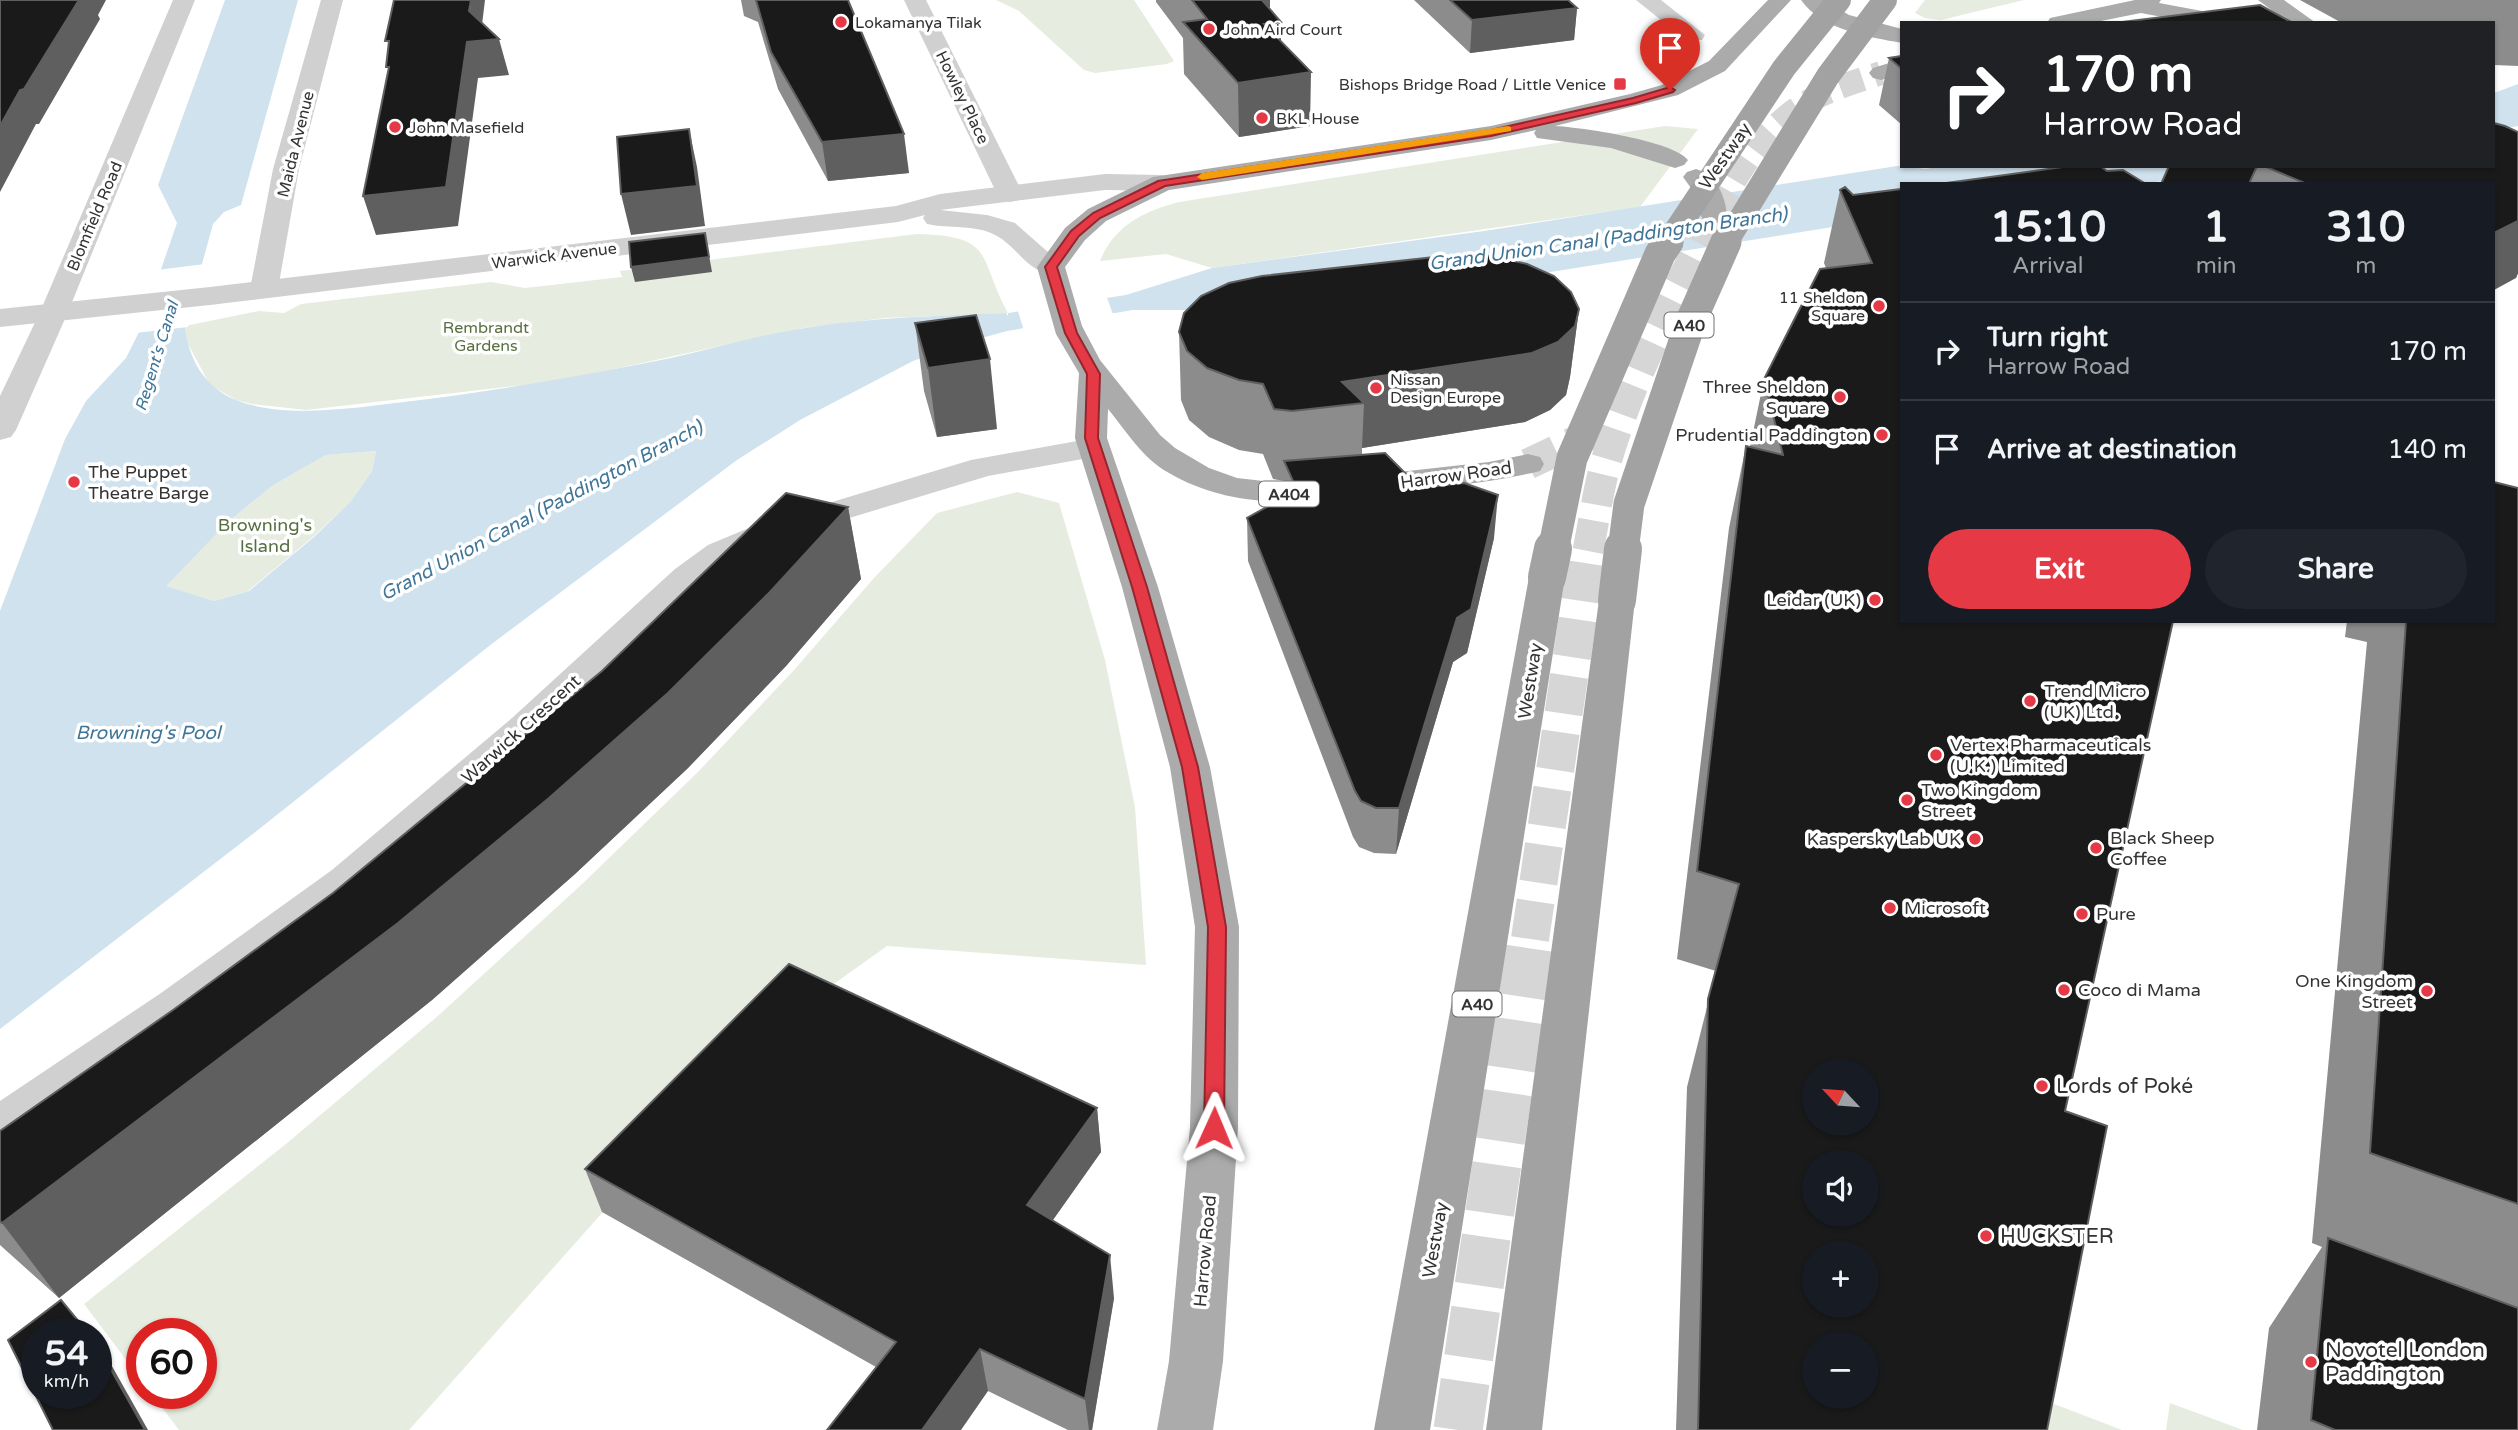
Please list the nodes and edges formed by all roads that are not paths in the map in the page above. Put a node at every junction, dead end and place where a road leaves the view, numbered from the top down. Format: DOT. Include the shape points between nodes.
graph roads {
  1 [pos="184,0"];
  2 [pos="332,0"];
  3 [pos="915,0"];
  4 [pos="1647,0"];
  5 [pos="1780,0"];
  6 [pos="1812,0"];
  7 [pos="1839,0"];
  8 [pos="1885,0"];
  9 [pos="2269,0"];
  10 [pos="2145,3"];
  11 [pos="2067,21"];
  12 [pos="2221,21"];
  13 [pos="2302,21"];
  14 [pos="1694,35"];
  15 [pos="1900,35"];
  16 [pos="1491,133"];
  17 [pos="1675,160"];
  18 [pos="1696,177"];
  19 [pos="1162,183"];
  20 [pos="1010,194"];
  21 [pos="898,214"];
  22 [pos="1714,216"];
  23 [pos="1055,278"];
  24 [pos="264,289"];
  25 [pos="54,312"];
  26 [pos="0,318"];
  27 [pos="1093,374"];
  28 [pos="0,430"];
  29 [pos="1094,448"];
  30 [pos="1528,464"];
  31 [pos="0,1127"];
  32 [pos="1185,1430"];
  33 [pos="1402,1430"];
  34 [pos="1514,1430"];
  1 -- 25 [label="street, Blomfield Road"];
  2 -- 24 [label="street, Maida Avenue" via="286,169"];
  3 -- 20 [label="street, Howley Place"];
  4 -- 14 [label="street"];
  5 -- 16 [label="main road" via="1732,53 1697,79 1636,100"];
  6 -- 15 [label="main road" via="1853,23"];
  7 -- 33 [label="highway, Westway / A40, bridge" via="1784,68 1660,254 1572,458 1547,577"];
  8 -- 34 [label="highway, A40, bridge" via="1828,76 1722,249 1691,321 1629,504"];
  9 -- 13 [label="main road"];
  10 -- 11 [label="main road"];
  10 -- 12 [label="main road"];
  16 -- 17 [label="main road" via="1595,135"];
  16 -- 19 [label="main road"];
  18 -- 22 [label="main road" via="1711,196"];
  19 -- 20 [label="street, Warwick Avenue" via="1105,182"];
  19 -- 23 [label="main road" via="1097,215 1075,234"];
  20 -- 21 [label="street, Warwick Avenue" via="940,202"];
  21 -- 23 [label="street, Warwick Avenue" via="978,223 1011,232"];
  21 -- 24 [label="street, Warwick Avenue"];
  23 -- 27 [label="main road, Harrow Road / A404" via="1071,333"];
  24 -- 25 [label="street, Warwick Avenue"];
  25 -- 26 [label="street"];
  25 -- 28 [label="street, Blomfield Road"];
  27 -- 29 [label="main road, Harrow Road"];
  27 -- 30 [label="main road, Harrow Road / A404" via="1164,456 1207,479 1260,493 1321,492"];
  29 -- 31 [label="street, Warwick Crescent" via="983,467 768,532 720,552 687,576 526,727 347,881"];
  29 -- 32 [label="main road, Harrow Road" via="1140,587 1190,767 1217,927 1214,1128 1196,1361"];
}
